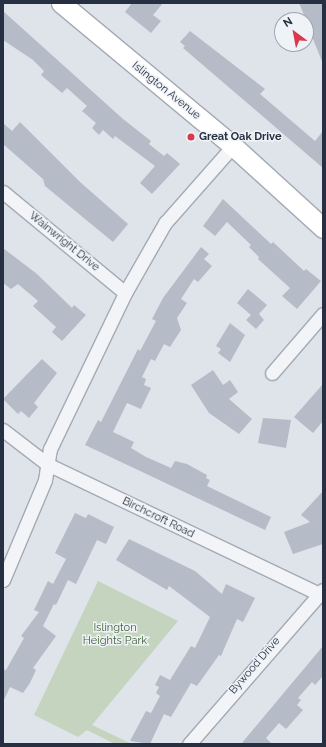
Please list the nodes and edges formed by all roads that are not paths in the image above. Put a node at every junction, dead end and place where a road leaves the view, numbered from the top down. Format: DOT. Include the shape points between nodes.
graph roads {
  1 [pos="71,6"];
  2 [pos="233,146"];
  3 [pos="3,192"];
  4 [pos="323,228"];
  5 [pos="125,293"];
  6 [pos="323,314"];
  7 [pos="272,372"];
  8 [pos="3,430"];
  9 [pos="47,464"];
  10 [pos="3,580"];
  11 [pos="321,592"];
  12 [pos="189,744"];
  1 -- 2 [label="main road, Islington Avenue"];
  2 -- 4 [label="main road, Islington Avenue"];
  2 -- 5 [label="street" via="165,224"];
  3 -- 5 [label="street, Wainwright Drive"];
  5 -- 9 [label="street" via="50,449"];
  6 -- 7 [label="street"];
  8 -- 9 [label="street, Birchcroft Road"];
  9 -- 10 [label="street" via="45,480"];
  9 -- 11 [label="street, Birchcroft Road"];
  11 -- 12 [label="street, Bywood Drive"];
}
